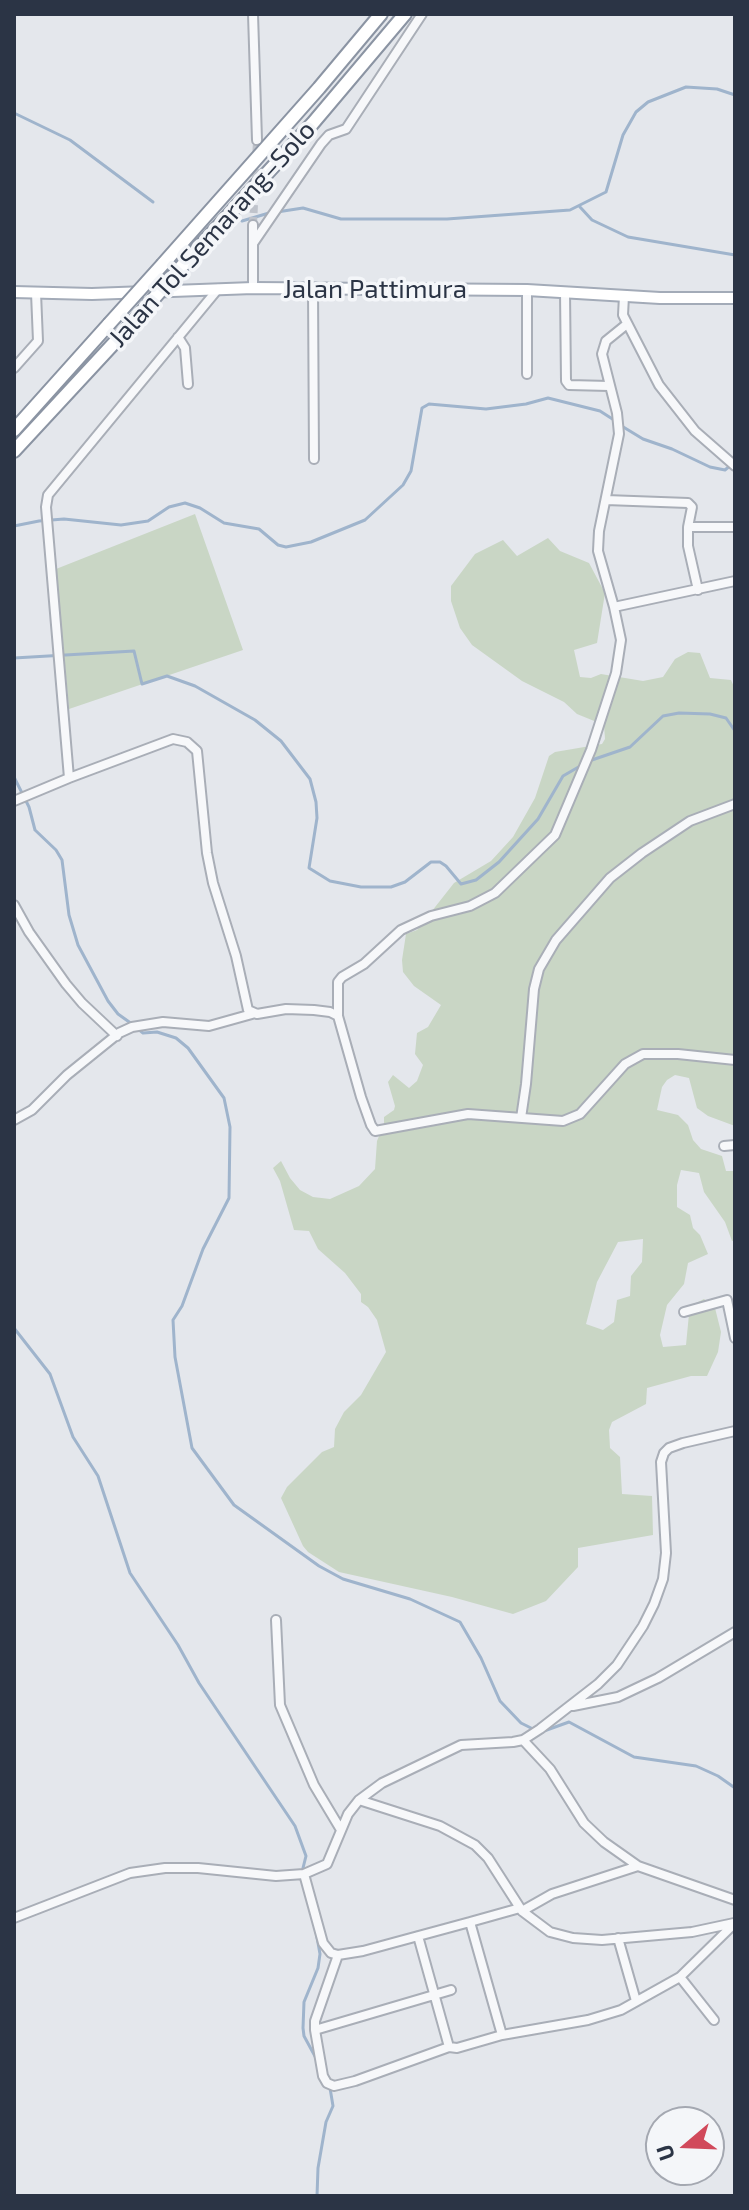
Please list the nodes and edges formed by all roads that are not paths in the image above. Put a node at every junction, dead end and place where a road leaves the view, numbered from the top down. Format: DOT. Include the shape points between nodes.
graph roads {
  1 [pos="253,14"];
  2 [pos="381,14"];
  3 [pos="405,14"];
  4 [pos="422,14"];
  5 [pos="257,140"];
  6 [pos="253,225"];
  7 [pos="254,242"];
  8 [pos="14,285"];
  9 [pos="253,288"];
  10 [pos="218,289"];
  11 [pos="313,289"];
  12 [pos="527,290"];
  13 [pos="14,292"];
  14 [pos="565,292"];
  15 [pos="36,293"];
  16 [pos="624,296"];
  17 [pos="735,298"];
  18 [pos="627,324"];
  19 [pos="178,337"];
  20 [pos="14,368"];
  21 [pos="527,374"];
  22 [pos="188,384"];
  23 [pos="609,386"];
  24 [pos="14,430"];
  25 [pos="14,451"];
  26 [pos="314,459"];
  27 [pos="735,466"];
  28 [pos="606,500"];
  29 [pos="688,527"];
  30 [pos="735,527"];
  31 [pos="735,581"];
  32 [pos="698,590"];
  33 [pos="614,607"];
  34 [pos="69,778"];
  35 [pos="14,801"];
  36 [pos="735,804"];
  37 [pos="14,905"];
  38 [pos="252,1014"];
  39 [pos="338,1016"];
  40 [pos="117,1036"];
  41 [pos="735,1060"];
  42 [pos="521,1118"];
  43 [pos="14,1120"];
  44 [pos="735,1145"];
  45 [pos="724,1146"];
  46 [pos="731,1298"];
  47 [pos="684,1312"];
  48 [pos="735,1338"];
  49 [pos="735,1431"];
  50 [pos="276,1620"];
  51 [pos="735,1632"];
  52 [pos="568,1707"];
  53 [pos="523,1740"];
  54 [pos="359,1800"];
  55 [pos="341,1830"];
  56 [pos="638,1866"];
  57 [pos="303,1874"];
  58 [pos="735,1900"];
  59 [pos="521,1910"];
  60 [pos="14,1918"];
  61 [pos="470,1922"];
  62 [pos="735,1923"];
  63 [pos="418,1936"];
  64 [pos="618,1938"];
  65 [pos="338,1955"];
  66 [pos="680,1977"];
  67 [pos="451,1990"];
  68 [pos="436,1995"];
  69 [pos="636,2001"];
  70 [pos="714,2020"];
  71 [pos="315,2030"];
  72 [pos="502,2035"];
  73 [pos="449,2047"];
  1 -- 5 [label="street"];
  2 -- 24 [label="highway, Jalan Tol Semarang–Solo, bridge"];
  3 -- 25 [label="highway, Jalan Tol Semarang–Solo, bridge" via="313,123"];
  4 -- 7 [label="street" via="346,129 321,144"];
  6 -- 7 [label="street"];
  7 -- 9 [label="street"];
  8 -- 13 [label="street"];
  9 -- 10 [label="main road, Jalan Pattimura"];
  9 -- 11 [label="main road, Jalan Pattimura"];
  10 -- 15 [label="main road, Jalan Pattimura"];
  10 -- 19 [label="street"];
  11 -- 12 [label="main road, Jalan Pattimura"];
  11 -- 26 [label="street"];
  12 -- 14 [label="main road, Jalan Pattimura"];
  12 -- 21 [label="street"];
  13 -- 15 [label="main road, Jalan Pattimura"];
  14 -- 16 [label="main road, Jalan Pattimura"];
  14 -- 23 [label="street" via="566,381"];
  15 -- 20 [label="street" via="38,341"];
  16 -- 17 [label="main road, Jalan Pattimura"];
  16 -- 18 [label="street"];
  18 -- 23 [label="street" via="603,347"];
  18 -- 27 [label="street" via="669,400"];
  19 -- 22 [label="street" via="185,348"];
  19 -- 34 [label="street" via="48,495"];
  23 -- 28 [label="street" via="618,427"];
  28 -- 29 [label="street" via="688,503"];
  28 -- 33 [label="street" via="598,551"];
  29 -- 30 [label="street"];
  29 -- 32 [label="street"];
  31 -- 32 [label="street"];
  32 -- 33 [label="street"];
  33 -- 39 [label="street" via="621,640 616,673 555,835 495,893 401,930 342,977"];
  34 -- 35 [label="street"];
  34 -- 38 [label="street" via="173,739 197,751 213,883 233,942 246,1008"];
  36 -- 42 [label="street" via="690,821 642,853 610,878 556,940 534,989"];
  37 -- 40 [label="street" via="66,984"];
  38 -- 39 [label="street" via="286,1009"];
  38 -- 40 [label="street" via="209,1026 163,1022 132,1027"];
  39 -- 42 [label="street" via="373,1129 468,1114"];
  40 -- 43 [label="street"];
  41 -- 42 [label="street" via="643,1054 625,1064 571,1119"];
  44 -- 45 [label="street"];
  46 -- 47 [label="street"];
  46 -- 48 [label="street"];
  49 -- 52 [label="street" via="664,1453 666,1553 654,1604 617,1665"];
  50 -- 55 [label="street" via="280,1705 314,1785"];
  51 -- 52 [label="street" via="618,1697"];
  52 -- 53 [label="street"];
  53 -- 54 [label="street" via="461,1745 382,1783"];
  53 -- 56 [label="street" via="550,1769 592,1832"];
  54 -- 55 [label="street"];
  54 -- 59 [label="street" via="457,1833 475,1845"];
  55 -- 57 [label="street" via="327,1864"];
  56 -- 58 [label="street"];
  56 -- 59 [label="street" via="552,1894"];
  57 -- 60 [label="street" via="198,1868 130,1873"];
  57 -- 65 [label="street" via="323,1943"];
  59 -- 61 [label="street"];
  59 -- 64 [label="street" via="542,1928 563,1936"];
  61 -- 63 [label="street"];
  61 -- 72 [label="street"];
  62 -- 64 [label="street"];
  62 -- 66 [label="street"];
  63 -- 65 [label="street"];
  63 -- 68 [label="street"];
  64 -- 69 [label="street"];
  65 -- 71 [label="street"];
  66 -- 69 [label="street"];
  66 -- 70 [label="street"];
  67 -- 68 [label="street"];
  68 -- 71 [label="street"];
  68 -- 73 [label="street"];
  69 -- 72 [label="street" via="588,2020"];
  71 -- 73 [label="street" via="323,2076 334,2086"];
  72 -- 73 [label="street"];
}
